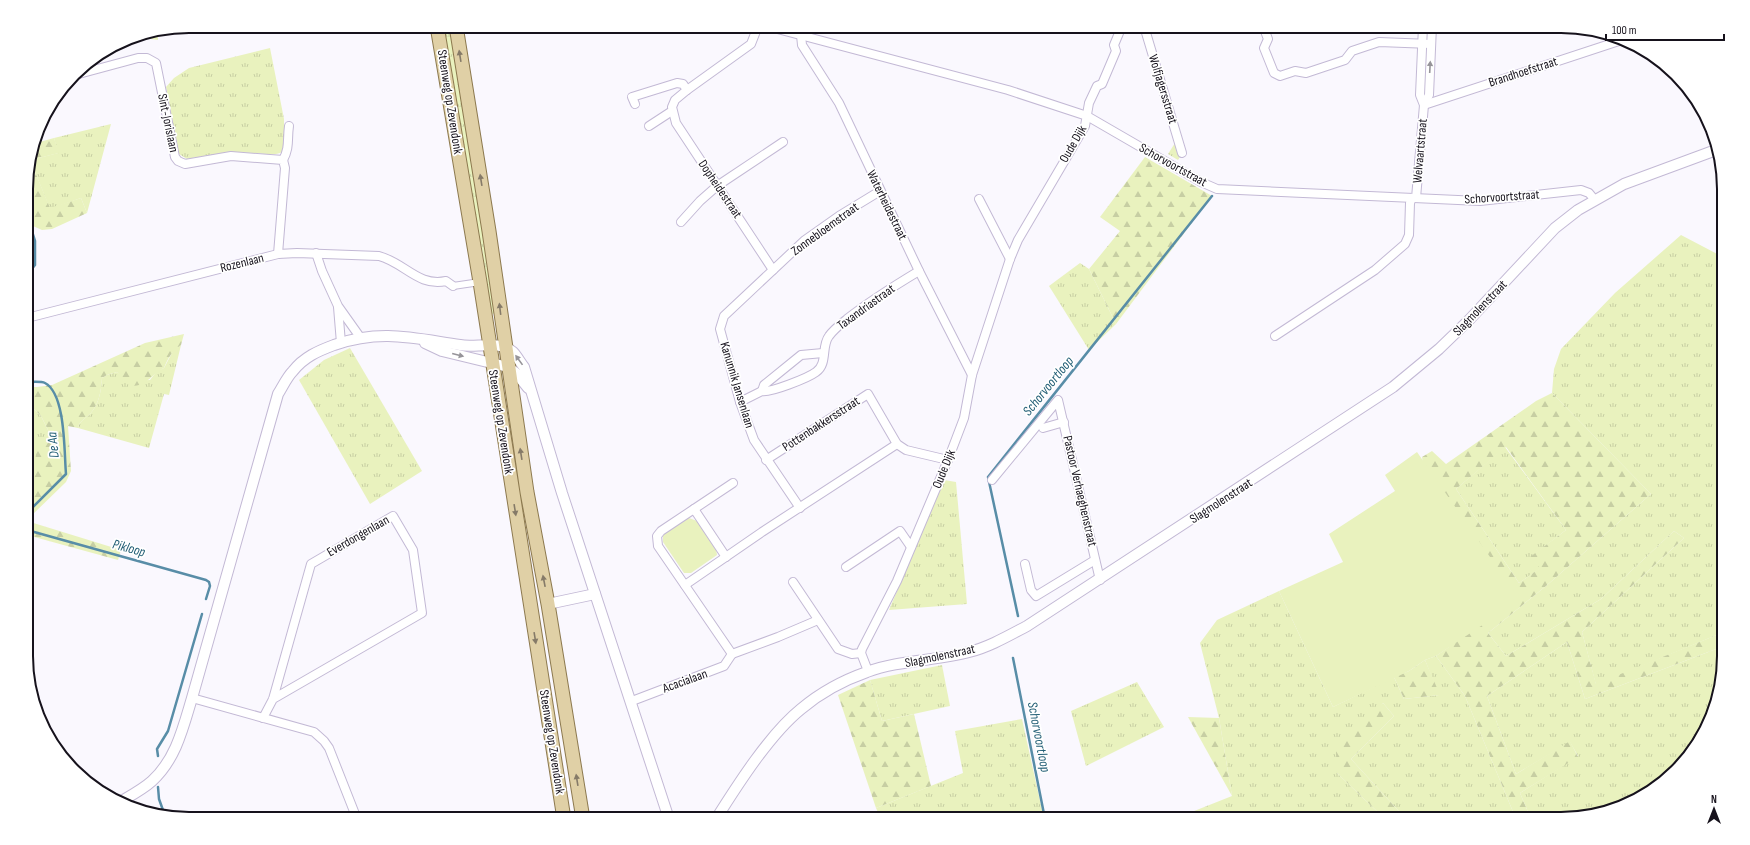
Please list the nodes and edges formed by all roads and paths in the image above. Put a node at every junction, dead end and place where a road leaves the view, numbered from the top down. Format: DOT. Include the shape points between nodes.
graph roads {
  1 [pos="438,33"];
  2 [pos="457,33"];
  3 [pos="755,33"];
  4 [pos="793,33"];
  5 [pos="1119,33"];
  6 [pos="1146,33"];
  7 [pos="1266,33"];
  8 [pos="1423,33"];
  9 [pos="1432,33"];
  10 [pos="801,35"];
  11 [pos="1615,42"];
  12 [pos="1422,43"];
  13 [pos="1431,44"];
  14 [pos="86,72"];
  15 [pos="687,90"];
  16 [pos="636,104"];
  17 [pos="1424,104"];
  18 [pos="672,109"];
  19 [pos="1087,116"];
  20 [pos="289,126"];
  21 [pos="649,126"];
  22 [pos="783,142"];
  23 [pos="1713,151"];
  24 [pos="1182,153"];
  25 [pos="283,160"];
  26 [pos="717,186"];
  27 [pos="880,191"];
  28 [pos="1414,198"];
  29 [pos="978,199"];
  30 [pos="1594,199"];
  31 [pos="681,222"];
  32 [pos="316,253"];
  33 [pos="278,254"];
  34 [pos="1010,259"];
  35 [pos="773,270"];
  36 [pos="919,271"];
  37 [pos="480,282"];
  38 [pos="453,286"];
  39 [pos="338,306"];
  40 [pos="33,316"];
  41 [pos="1275,336"];
  42 [pos="360,337"];
  43 [pos="413,337"];
  44 [pos="341,343"];
  45 [pos="489,346"];
  46 [pos="505,347"];
  47 [pos="823,353"];
  48 [pos="492,364"];
  49 [pos="508,366"];
  50 [pos="972,375"];
  51 [pos="762,390"];
  52 [pos="531,392"];
  53 [pos="740,402"];
  54 [pos="1064,422"];
  55 [pos="1043,428"];
  56 [pos="896,444"];
  57 [pos="766,460"];
  58 [pos="948,460"];
  59 [pos="992,480"];
  60 [pos="733,483"];
  61 [pos="800,508"];
  62 [pos="694,510"];
  63 [pos="911,547"];
  64 [pos="726,557"];
  65 [pos="1095,560"];
  66 [pos="1025,564"];
  67 [pos="846,567"];
  68 [pos="1100,580"];
  69 [pos="793,582"];
  70 [pos="685,585"];
  71 [pos="595,594"];
  72 [pos="548,604"];
  73 [pos="818,620"];
  74 [pos="862,653"];
  75 [pos="732,654"];
  76 [pos="868,671"];
  77 [pos="192,698"];
  78 [pos="273,699"];
  79 [pos="632,701"];
  80 [pos="263,718"];
  81 [pos="125,798"];
  82 [pos="354,812"];
  83 [pos="563,812"];
  84 [pos="582,812"];
  85 [pos="668,812"];
  86 [pos="721,812"];
  1 -- 37 [label="main road, Steenweg op Zevendonk"];
  46 -- 2 [label="main road, Steenweg op Zevendonk, one-way"];
  3 -- 15 [label="street" via="751,44"];
  4 -- 10 [label="street, Schorvoortstraat"];
  5 -- 19 [label="street, Oude Dijk" via="1114,45 1116,51 1102,84 1097,86 1089,103"];
  6 -- 24 [label="street, Wolfjagersstraat"];
  7 -- 12 [label="street" via="1268,39 1264,48 1274,73 1280,76 1296,71 1306,73 1345,60 1352,51 1379,42"];
  8 -- 12 [label="street, Welvaartstraat"];
  9 -- 13 [label="street, Welvaartstraat"];
  10 -- 19 [label="street, Schorvoortstraat" via="1008,90"];
  10 -- 27 [label="street, Waterheidestraat" via="802,45 838,103"];
  11 -- 17 [label="street, Brandhoefstraat"];
  12 -- 13 [label="street"];
  12 -- 17 [label="street, Welvaartstraat" via="1420,95"];
  17 -- 13 [label="street, Welvaartstraat, one-way" via="1429,95"];
  14 -- 25 [label="street, Sint-Jorislaan" via="138,58 147,58 156,63 175,157 178,161 185,164 231,156"];
  15 -- 16 [label="street" via="683,84 677,83 632,97"];
  15 -- 18 [label="street" via="675,100"];
  17 -- 28 [label="street, Welvaartstraat"];
  18 -- 21 [label="street"];
  18 -- 26 [label="street, Dopheidestraat" via="676,123"];
  19 -- 28 [label="street, Schorvoortstraat" via="1217,189"];
  19 -- 34 [label="street, Oude Dijk" via="1085,126 1021,234"];
  20 -- 25 [label="street" via="288,148"];
  22 -- 26 [label="street"];
  23 -- 30 [label="street, Slagmolenstraat" via="1624,184"];
  25 -- 33 [label="street" via="285,168"];
  26 -- 31 [label="street"];
  26 -- 35 [label="street, Dopheidestraat"];
  27 -- 35 [label="street, Zonnebloemstraat" via="805,240"];
  27 -- 36 [label="street, Waterheidestraat"];
  28 -- 30 [label="street, Schorvoortstraat" via="1480,202 1581,190 1589,193"];
  28 -- 41 [label="street, Welvaartstraat" via="1409,235 1405,244 1375,270"];
  29 -- 34 [label="street"];
  30 -- 68 [label="street, Slagmolenstraat" via="1555,228 1469,320 1393,387"];
  32 -- 33 [label="street, Rozenlaan"];
  32 -- 38 [label="street, Rozenlaan" via="379,256 390,259 424,281 446,281"];
  32 -- 39 [label="street"];
  33 -- 40 [label="street, Rozenlaan"];
  34 -- 50 [label="street, Oude Dijk"];
  35 -- 53 [label="street, Kanunnik Jansenlaan" via="724,316 721,323 720,329"];
  36 -- 47 [label="street, Taxandriastraat" via="866,304 832,332"];
  36 -- 50 [label="street, Waterheidestraat"];
  37 -- 38 [label="street"];
  37 -- 45 [label="main road, Steenweg op Zevendonk"];
  39 -- 42 [label="street"];
  39 -- 44 [label="street"];
  42 -- 43 [label="street"];
  42 -- 44 [label="street"];
  43 -- 45 [label="street" via="468,347"];
  43 -- 48 [label="street, one-way" via="442,351"];
  44 -- 77 [label="street" via="314,352 293,370 278,394"];
  45 -- 46 [label="street"];
  45 -- 48 [label="main road, Steenweg op Zevendonk"];
  46 -- 49 [label="main road, Steenweg op Zevendonk"];
  52 -- 46 [label="street, Steenweg op Zevendonk, one-way" via="524,367 513,352"];
  47 -- 51 [label="street, Taxandriastraat" via="801,355 764,385"];
  47 -- 51 [label="street, Taxandriastraat" via="823,363 816,372 765,392"];
  48 -- 49 [label="street"];
  48 -- 83 [label="main road, Steenweg op Zevendonk, one-way"];
  49 -- 52 [label="street, Steenweg op Zevendonk"];
  72 -- 49 [label="main road, Steenweg op Zevendonk, one-way" via="527,492"];
  50 -- 58 [label="street, Oude Dijk" via="964,418"];
  51 -- 53 [label="street, Taxandriastraat"];
  52 -- 71 [label="street, Steenweg op Zevendonk"];
  53 -- 57 [label="street, Kanunnik Jansenlaan" via="754,440"];
  54 -- 55 [label="street, Pastoor Verhaeghenstraat"];
  54 -- 59 [label="street, Pastoor Verhaeghenstraat" via="1058,400"];
  54 -- 65 [label="street, Pastoor Verhaeghenstraat"];
  56 -- 57 [label="street, Pottenbakkersstraat" via="868,394"];
  56 -- 58 [label="street" via="906,450"];
  56 -- 61 [label="street"];
  57 -- 61 [label="street, Kanunnik Jansenlaan"];
  58 -- 63 [label="street, Oude Dijk"];
  60 -- 62 [label="street"];
  61 -- 64 [label="street"];
  62 -- 64 [label="street"];
  62 -- 70 [label="street" via="657,536 658,546"];
  63 -- 67 [label="street" via="900,531"];
  63 -- 74 [label="street, Oude Dijk"];
  64 -- 70 [label="street"];
  65 -- 66 [label="street, Pastoor Verhaeghenstraat" via="1036,596 1031,590"];
  65 -- 68 [label="street, Pastoor Verhaeghenstraat"];
  68 -- 76 [label="street, Slagmolenstraat" via="1001,640 968,652"];
  69 -- 73 [label="street"];
  70 -- 75 [label="street"];
  71 -- 72 [label="street"];
  71 -- 79 [label="street, Steenweg op Zevendonk" via="628,698"];
  84 -- 72 [label="main road, Steenweg op Zevendonk, one-way"];
  73 -- 74 [label="street" via="838,649 852,654"];
  73 -- 75 [label="street, Acacialaan"];
  74 -- 76 [label="street"];
  75 -- 79 [label="street, Acacialaan" via="724,666"];
  76 -- 86 [label="street, Slagmolenstraat" via="824,692 801,709 745,774"];
  77 -- 80 [label="street"];
  77 -- 81 [label="street" via="176,748 165,767 152,781"];
  78 -- 78 [label="street, Everdongenlaan" via="311,564 393,516 413,550 422,613"];
  78 -- 80 [label="street, Everdongenlaan"];
  79 -- 85 [label="street, Steenweg op Zevendonk"];
  80 -- 82 [label="street" via="314,732 324,741"];
}
